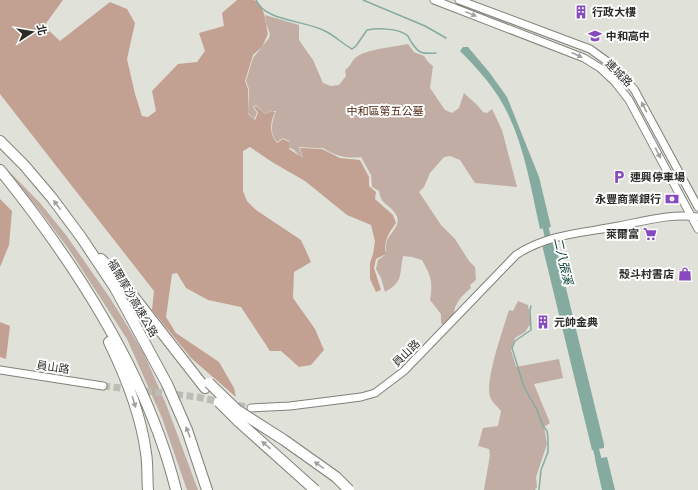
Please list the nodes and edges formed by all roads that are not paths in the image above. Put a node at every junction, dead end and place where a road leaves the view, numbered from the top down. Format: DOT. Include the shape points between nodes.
graph roads {
  1 [pos="434,0"];
  2 [pos="459,0"];
  3 [pos="0,141"];
  4 [pos="0,170"];
  5 [pos="698,207"];
  6 [pos="694,216"];
  7 [pos="698,229"];
  8 [pos="81,237"];
  9 [pos="71,265"];
  10 [pos="0,370"];
  11 [pos="103,386"];
  12 [pos="207,386"];
  13 [pos="251,408"];
  14 [pos="148,490"];
  15 [pos="176,490"];
  16 [pos="207,490"];
  17 [pos="315,490"];
  18 [pos="350,490"];
  1 -- 6 [label="main road, 連城路, one-way" via="574,54 600,68 629,100"];
  5 -- 2 [label="main road, 連城路, one-way" via="634,89 608,62 590,49"];
  8 -- 3 [label="highway, 福爾摩沙高速公路, one-way" via="29,170"];
  4 -- 9 [label="highway"];
  6 -- 7 [label="main road, 連城路"];
  6 -- 13 [label="main road, 員山路" via="656,219 581,231 554,237 528,247 516,255 404,371 375,393 290,406"];
  8 -- 12 [label="highway" via="116,274 183,360"];
  16 -- 8 [label="highway, 福爾摩沙高速公路, one-way" via="188,430 167,384 115,288"];
  9 -- 14 [label="highway, one-way" via="127,380 146,452"];
  9 -- 15 [label="highway" via="123,354 158,432"];
  10 -- 11 [label="main road, 員山路"];
  17 -- 12 [label="highway, one-way, bridge" via="238,421"];
  18 -- 12 [label="highway, one-way, bridge" via="336,477 237,410"];
}
